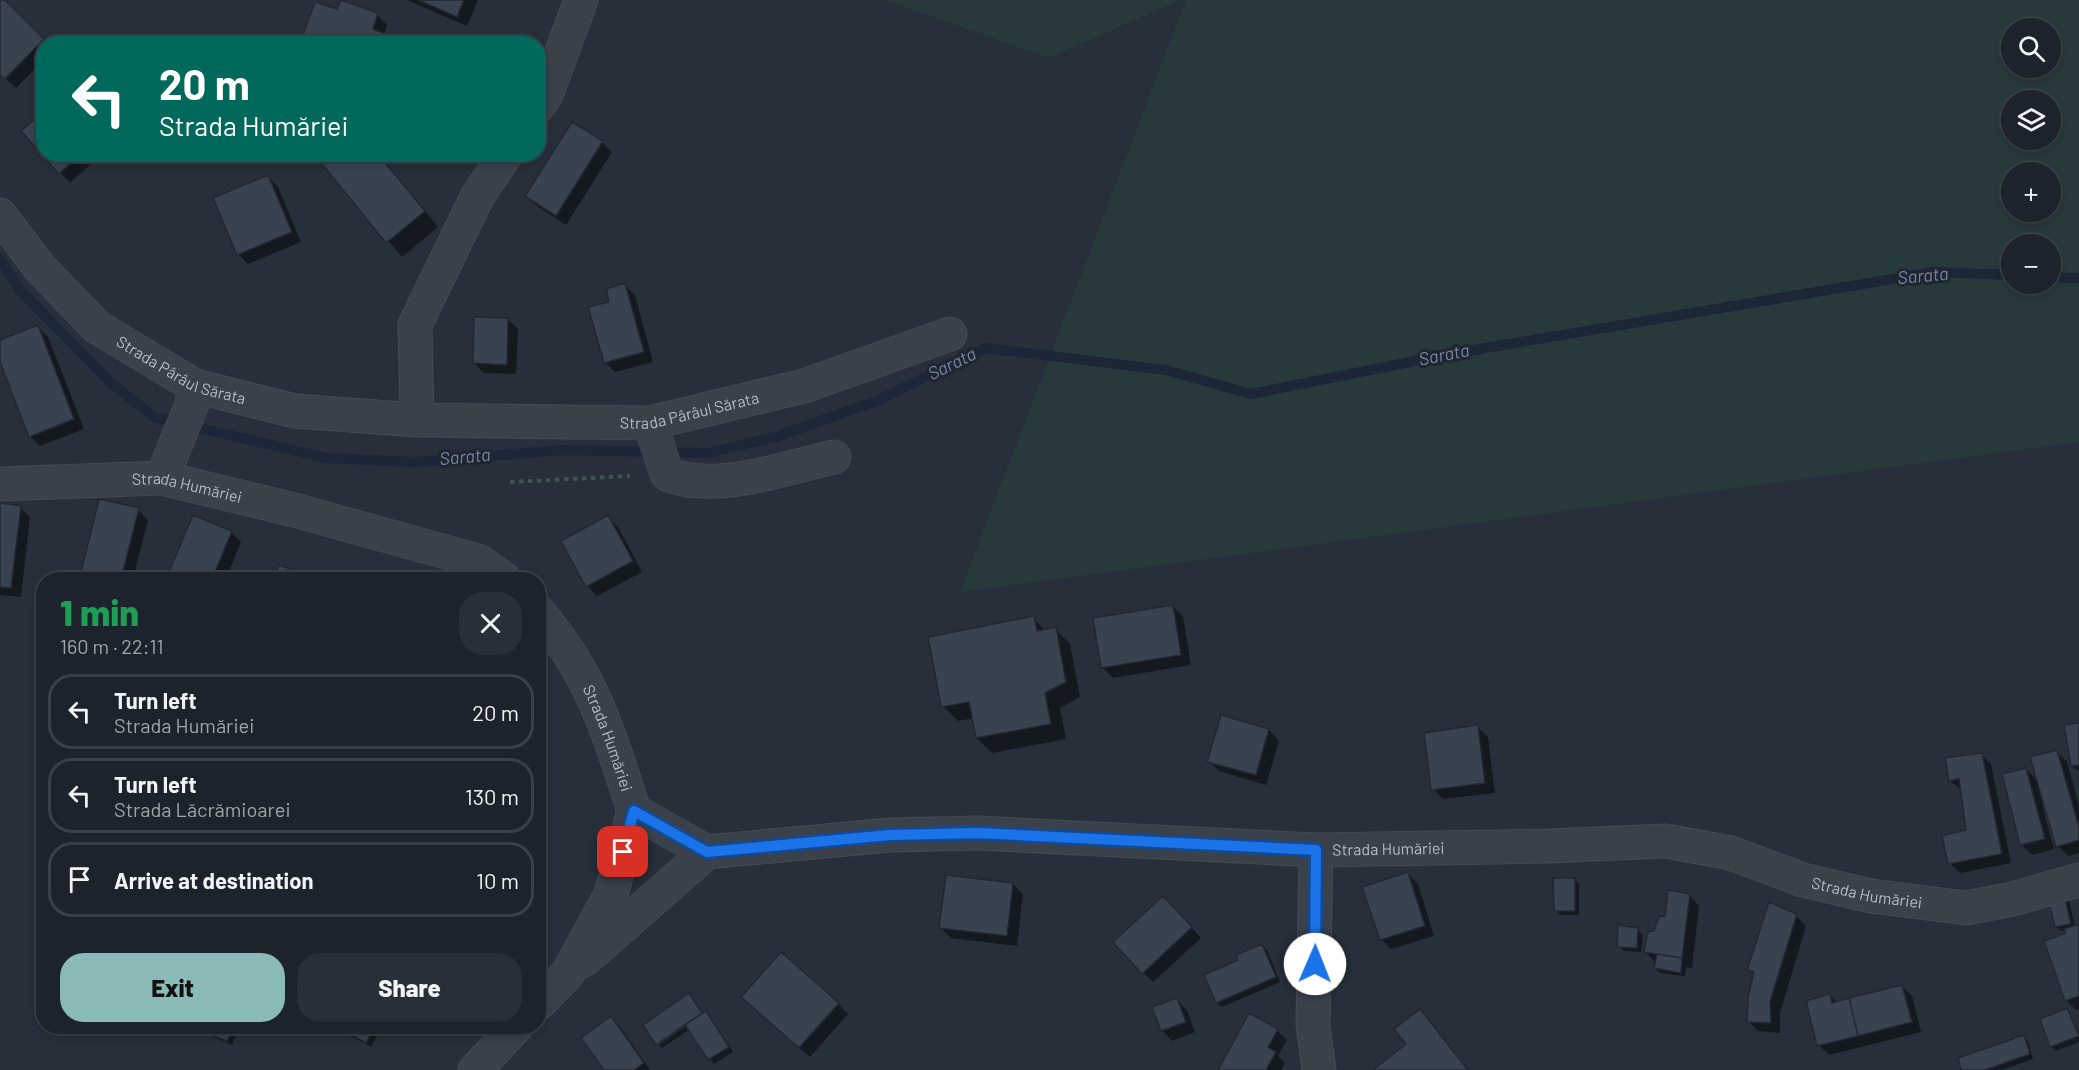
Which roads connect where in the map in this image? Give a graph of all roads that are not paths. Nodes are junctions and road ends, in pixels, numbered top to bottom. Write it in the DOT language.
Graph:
graph roads {
  1 [pos="581,0"];
  2 [pos="546,95"];
  3 [pos="501,162"];
  4 [pos="0,215"];
  5 [pos="950,334"];
  6 [pos="193,395"];
  7 [pos="417,420"];
  8 [pos="652,429"];
  9 [pos="834,457"];
  10 [pos="162,478"];
  11 [pos="0,484"];
  12 [pos="494,572"];
  13 [pos="546,622"];
  14 [pos="634,811"];
  15 [pos="1316,850"];
  16 [pos="707,852"];
  17 [pos="2079,880"];
  18 [pos="568,973"];
  19 [pos="546,996"];
  20 [pos="509,1034"];
  21 [pos="475,1070"];
  22 [pos="1319,1070"];
  1 -- 2 [label="street"];
  3 -- 7 [label="street"];
  4 -- 6 [label="street, Strada Pârâul Sărata"];
  5 -- 8 [label="street, Strada Pârâul Sărata"];
  6 -- 7 [label="street, Strada Pârâul Sărata"];
  6 -- 10 [label="street"];
  7 -- 8 [label="street, Strada Pârâul Sărata"];
  8 -- 9 [label="street"];
  10 -- 11 [label="street, Strada Humăriei"];
  10 -- 12 [label="street, Strada Humăriei"];
  13 -- 14 [label="street, Strada Humăriei"];
  14 -- 16 [label="street, Strada Humăriei"];
  14 -- 18 [label="street"];
  15 -- 16 [label="street, Strada Humăriei"];
  15 -- 17 [label="street, Strada Humăriei"];
  15 -- 22 [label="street"];
  16 -- 18 [label="street"];
  18 -- 19 [label="street"];
  20 -- 21 [label="street"];
}
